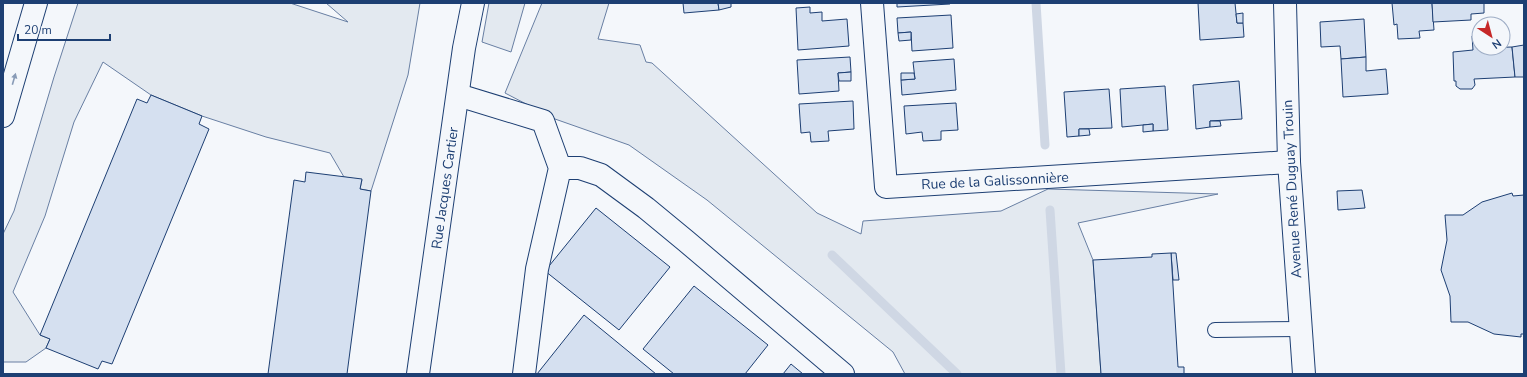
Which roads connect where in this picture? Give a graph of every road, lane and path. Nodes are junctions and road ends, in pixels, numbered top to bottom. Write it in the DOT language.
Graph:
graph roads {
  1 [pos="36,3"];
  2 [pos="473,3"];
  3 [pos="872,3"];
  4 [pos="1285,3"];
  5 [pos="458,95"];
  6 [pos="3,116"];
  7 [pos="1289,162"];
  8 [pos="560,168"];
  9 [pos="1301,329"];
  10 [pos="1215,330"];
  11 [pos="418,374"];
  12 [pos="524,374"];
  13 [pos="843,374"];
  14 [pos="1304,374"];
  6 -- 1 [label="street, one-way"];
  2 -- 5 [label="street, Rue Jacques Cartier"];
  3 -- 7 [label="street, Rue de la Galissonnière"];
  4 -- 7 [label="street, Avenue René Duguay Trouin"];
  5 -- 8 [label="street"];
  5 -- 11 [label="street, Rue Jacques Cartier"];
  7 -- 9 [label="street, Avenue René Duguay Trouin"];
  8 -- 12 [label="street"];
  8 -- 13 [label="street"];
  9 -- 10 [label="lane"];
  9 -- 14 [label="street, Avenue René Duguay Trouin"];
}
